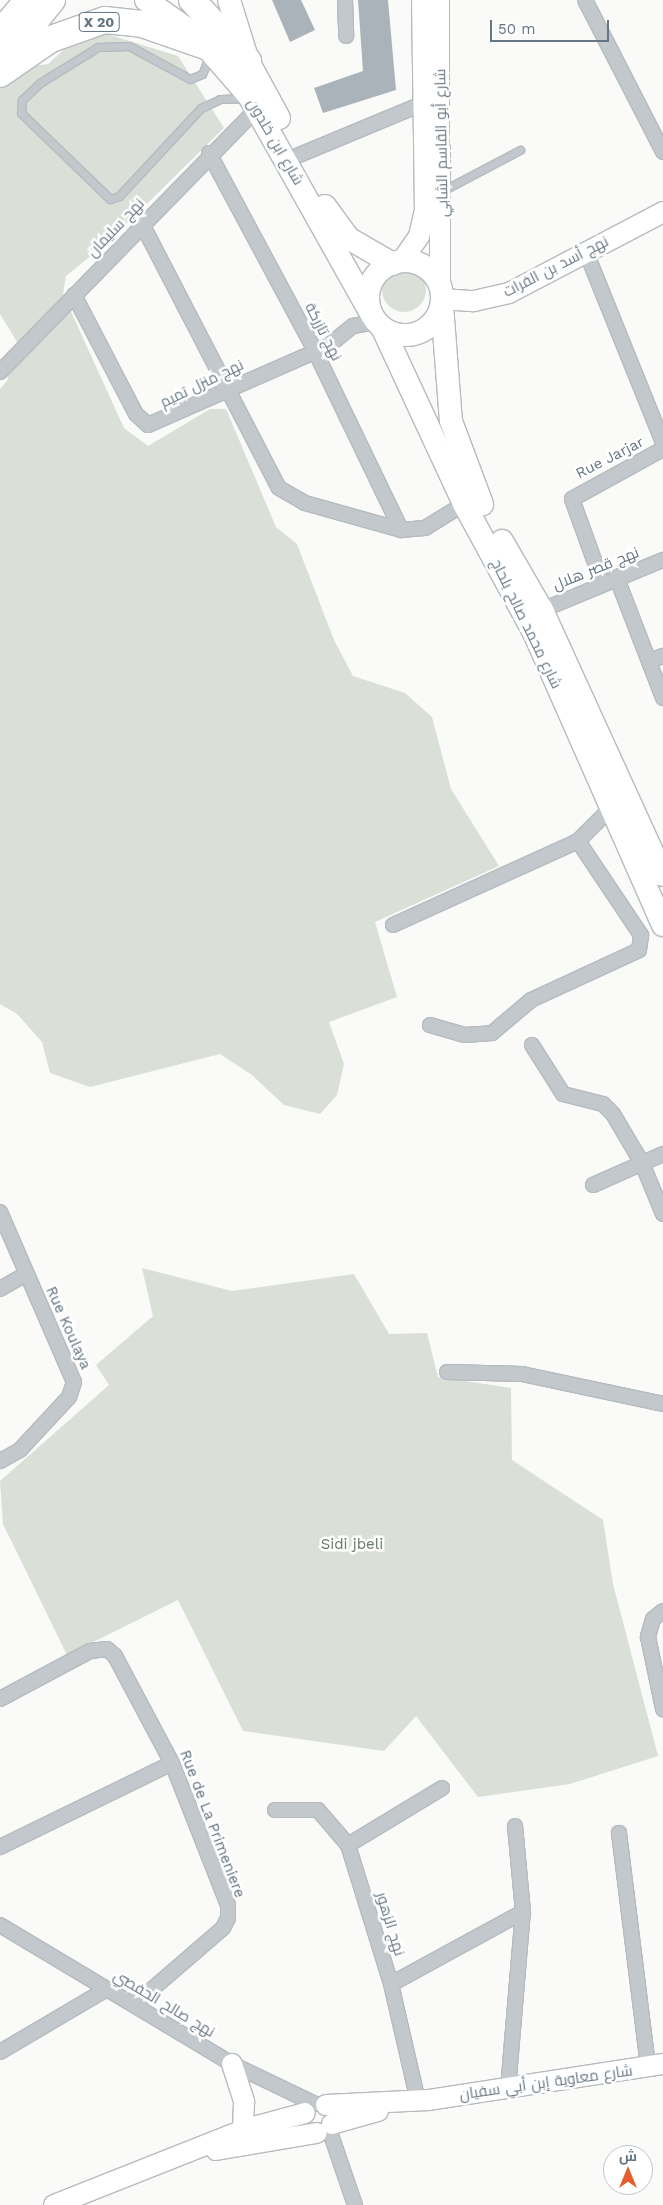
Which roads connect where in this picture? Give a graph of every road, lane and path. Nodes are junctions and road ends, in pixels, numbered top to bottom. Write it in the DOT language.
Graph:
graph roads {
  1 [pos="28,0"];
  2 [pos="52,0"];
  3 [pos="146,0"];
  4 [pos="192,0"];
  5 [pos="229,0"];
  6 [pos="344,0"];
  7 [pos="422,0"];
  8 [pos="440,0"];
  9 [pos="585,0"];
  10 [pos="2,31"];
  11 [pos="346,36"];
  12 [pos="208,47"];
  13 [pos="248,61"];
  14 [pos="0,63"];
  15 [pos="0,74"];
  16 [pos="424,103"];
  17 [pos="254,105"];
  18 [pos="520,150"];
  19 [pos="663,152"];
  20 [pos="209,153"];
  21 [pos="299,155"];
  22 [pos="444,190"];
  23 [pos="663,212"];
  24 [pos="142,224"];
  25 [pos="586,252"];
  26 [pos="397,263"];
  27 [pos="74,295"];
  28 [pos="441,297"];
  29 [pos="376,320"];
  30 [pos="315,350"];
  31 [pos="0,372"];
  32 [pos="225,390"];
  33 [pos="663,443"];
  34 [pos="663,450"];
  35 [pos="464,504"];
  36 [pos="401,530"];
  37 [pos="663,560"];
  38 [pos="616,576"];
  39 [pos="602,582"];
  40 [pos="542,610"];
  41 [pos="663,656"];
  42 [pos="649,661"];
  43 [pos="663,698"];
  44 [pos="610,809"];
  45 [pos="578,841"];
  46 [pos="663,875"];
  47 [pos="393,925"];
  48 [pos="663,925"];
  49 [pos="430,1025"];
  50 [pos="532,1046"];
  51 [pos="663,1154"];
  52 [pos="642,1163"];
  53 [pos="593,1185"];
  54 [pos="0,1212"];
  55 [pos="663,1214"];
  56 [pos="26,1274"];
  57 [pos="0,1289"];
  58 [pos="447,1372"];
  59 [pos="663,1404"];
  60 [pos="0,1461"];
  61 [pos="663,1611"];
  62 [pos="0,1699"];
  63 [pos="663,1709"];
  64 [pos="172,1763"];
  65 [pos="442,1788"];
  66 [pos="274,1810"];
  67 [pos="515,1826"];
  68 [pos="619,1833"];
  69 [pos="348,1844"];
  70 [pos="0,1847"];
  71 [pos="523,1912"];
  72 [pos="0,1925"];
  73 [pos="391,1984"];
  74 [pos="107,1989"];
  75 [pos="135,2004"];
  76 [pos="0,2052"];
  77 [pos="232,2064"];
  78 [pos="656,2066"];
  79 [pos="508,2089"];
  80 [pos="423,2100"];
  81 [pos="315,2107"];
  82 [pos="326,2129"];
  83 [pos="243,2130"];
  84 [pos="180,2156"];
  85 [pos="54,2205"];
  86 [pos="355,2205"];
  1 -- 10 [label="highway"];
  2 -- 14 [label="highway"];
  3 -- 12 [label="main road, شارع ابن خلدون"];
  4 -- 13 [label="highway"];
  5 -- 13 [label="main road, شارع ابن خلدون"];
  6 -- 11 [label="street"];
  7 -- 16 [label="main road, شارع أبو القاسم الشابي"];
  8 -- 22 [label="main road, شارع أبو القاسم الشابي"];
  9 -- 19 [label="street"];
  12 -- 15 [label="highway, X 20"];
  12 -- 17 [label="main road, شارع ابن خلدون"];
  12 -- 17 [label="lane"];
  13 -- 21 [label="main road, شارع ابن خلدون"];
  16 -- 21 [label="street"];
  16 -- 26 [label="main road, شارع أبو القاسم الشابي"];
  17 -- 20 [label="street, نهج سليمان"];
  17 -- 29 [label="main road, شارع ابن خلدون"];
  18 -- 22 [label="lane"];
  20 -- 24 [label="street, نهج سليمان"];
  20 -- 30 [label="street, نهج تازركة"];
  21 -- 26 [label="main road, شارع ابن خلدون"];
  22 -- 28 [label="main road, شارع أبو القاسم الشابي"];
  23 -- 25 [label="main road, نهج أسد بن الفرات"];
  24 -- 27 [label="street, نهج سليمان"];
  24 -- 32 [label="street"];
  25 -- 28 [label="main road, نهج أسد بن الفرات"];
  25 -- 33 [label="street"];
  26 -- 28 [label="main road"];
  26 -- 29 [label="main road"];
  27 -- 31 [label="street, نهج سليمان"];
  27 -- 32 [label="street, نهج منزل تميم"];
  28 -- 29 [label="main road"];
  28 -- 40 [label="main road, شارع محمد صالح بلحاج"];
  29 -- 30 [label="street, نهج منزل تميم"];
  29 -- 35 [label="main road, شارع محمد صالح بلحاج"];
  30 -- 32 [label="street, نهج منزل تميم"];
  30 -- 36 [label="street, نهج تازركة"];
  32 -- 36 [label="street"];
  34 -- 39 [label="street, Rue Jarjar"];
  35 -- 36 [label="street"];
  35 -- 44 [label="main road, شارع محمد صالح بلحاج"];
  37 -- 38 [label="street, نهج قصر هلال"];
  38 -- 39 [label="street, نهج قصر هلال"];
  38 -- 42 [label="street"];
  39 -- 40 [label="street, نهج قصر هلال"];
  40 -- 46 [label="main road, شارع محمد صالح بلحاج"];
  41 -- 42 [label="street"];
  42 -- 43 [label="street"];
  44 -- 45 [label="street"];
  44 -- 48 [label="main road, شارع محمد صالح بلحاج"];
  45 -- 47 [label="street"];
  45 -- 49 [label="street"];
  50 -- 52 [label="street"];
  51 -- 52 [label="street"];
  52 -- 53 [label="street"];
  52 -- 55 [label="street"];
  54 -- 56 [label="street, Rue Koulaya"];
  56 -- 57 [label="street"];
  56 -- 60 [label="street, Rue Koulaya"];
  58 -- 59 [label="street"];
  61 -- 63 [label="street"];
  62 -- 64 [label="street, Rue de La Primeniere"];
  64 -- 70 [label="street"];
  64 -- 75 [label="street, Rue de La Primeniere"];
  65 -- 69 [label="street"];
  66 -- 69 [label="street, نهج الزهور"];
  67 -- 71 [label="street"];
  68 -- 78 [label="street"];
  69 -- 73 [label="street, نهج الزهور"];
  71 -- 73 [label="street"];
  71 -- 79 [label="street"];
  72 -- 74 [label="street, نهج صالح الحفصي"];
  73 -- 80 [label="street, نهج الزهور"];
  74 -- 75 [label="street, نهج صالح الحفصي"];
  74 -- 76 [label="street"];
  75 -- 77 [label="street, نهج صالح الحفصي"];
  77 -- 81 [label="street, نهج صالح الحفصي"];
  77 -- 83 [label="main road"];
  78 -- 79 [label="main road, شارع معاوية إبن أبي سفيان"];
  79 -- 80 [label="main road, شارع معاوية إبن أبي سفيان"];
  80 -- 81 [label="main road, شارع معاوية إبن أبي سفيان"];
  80 -- 82 [label="main road, شارع معاوية إبن أبي سفيان"];
  81 -- 82 [label="main road"];
  81 -- 82 [label="main road"];
  81 -- 83 [label="main road, شارع معاوية إبن أبي سفيان"];
  82 -- 84 [label="main road, شارع معاوية إبن أبي سفيان"];
  82 -- 86 [label="street"];
  83 -- 84 [label="main road, شارع معاوية إبن أبي سفيان"];
  84 -- 85 [label="main road, شارع معاوية إبن أبي سفيان"];
}
